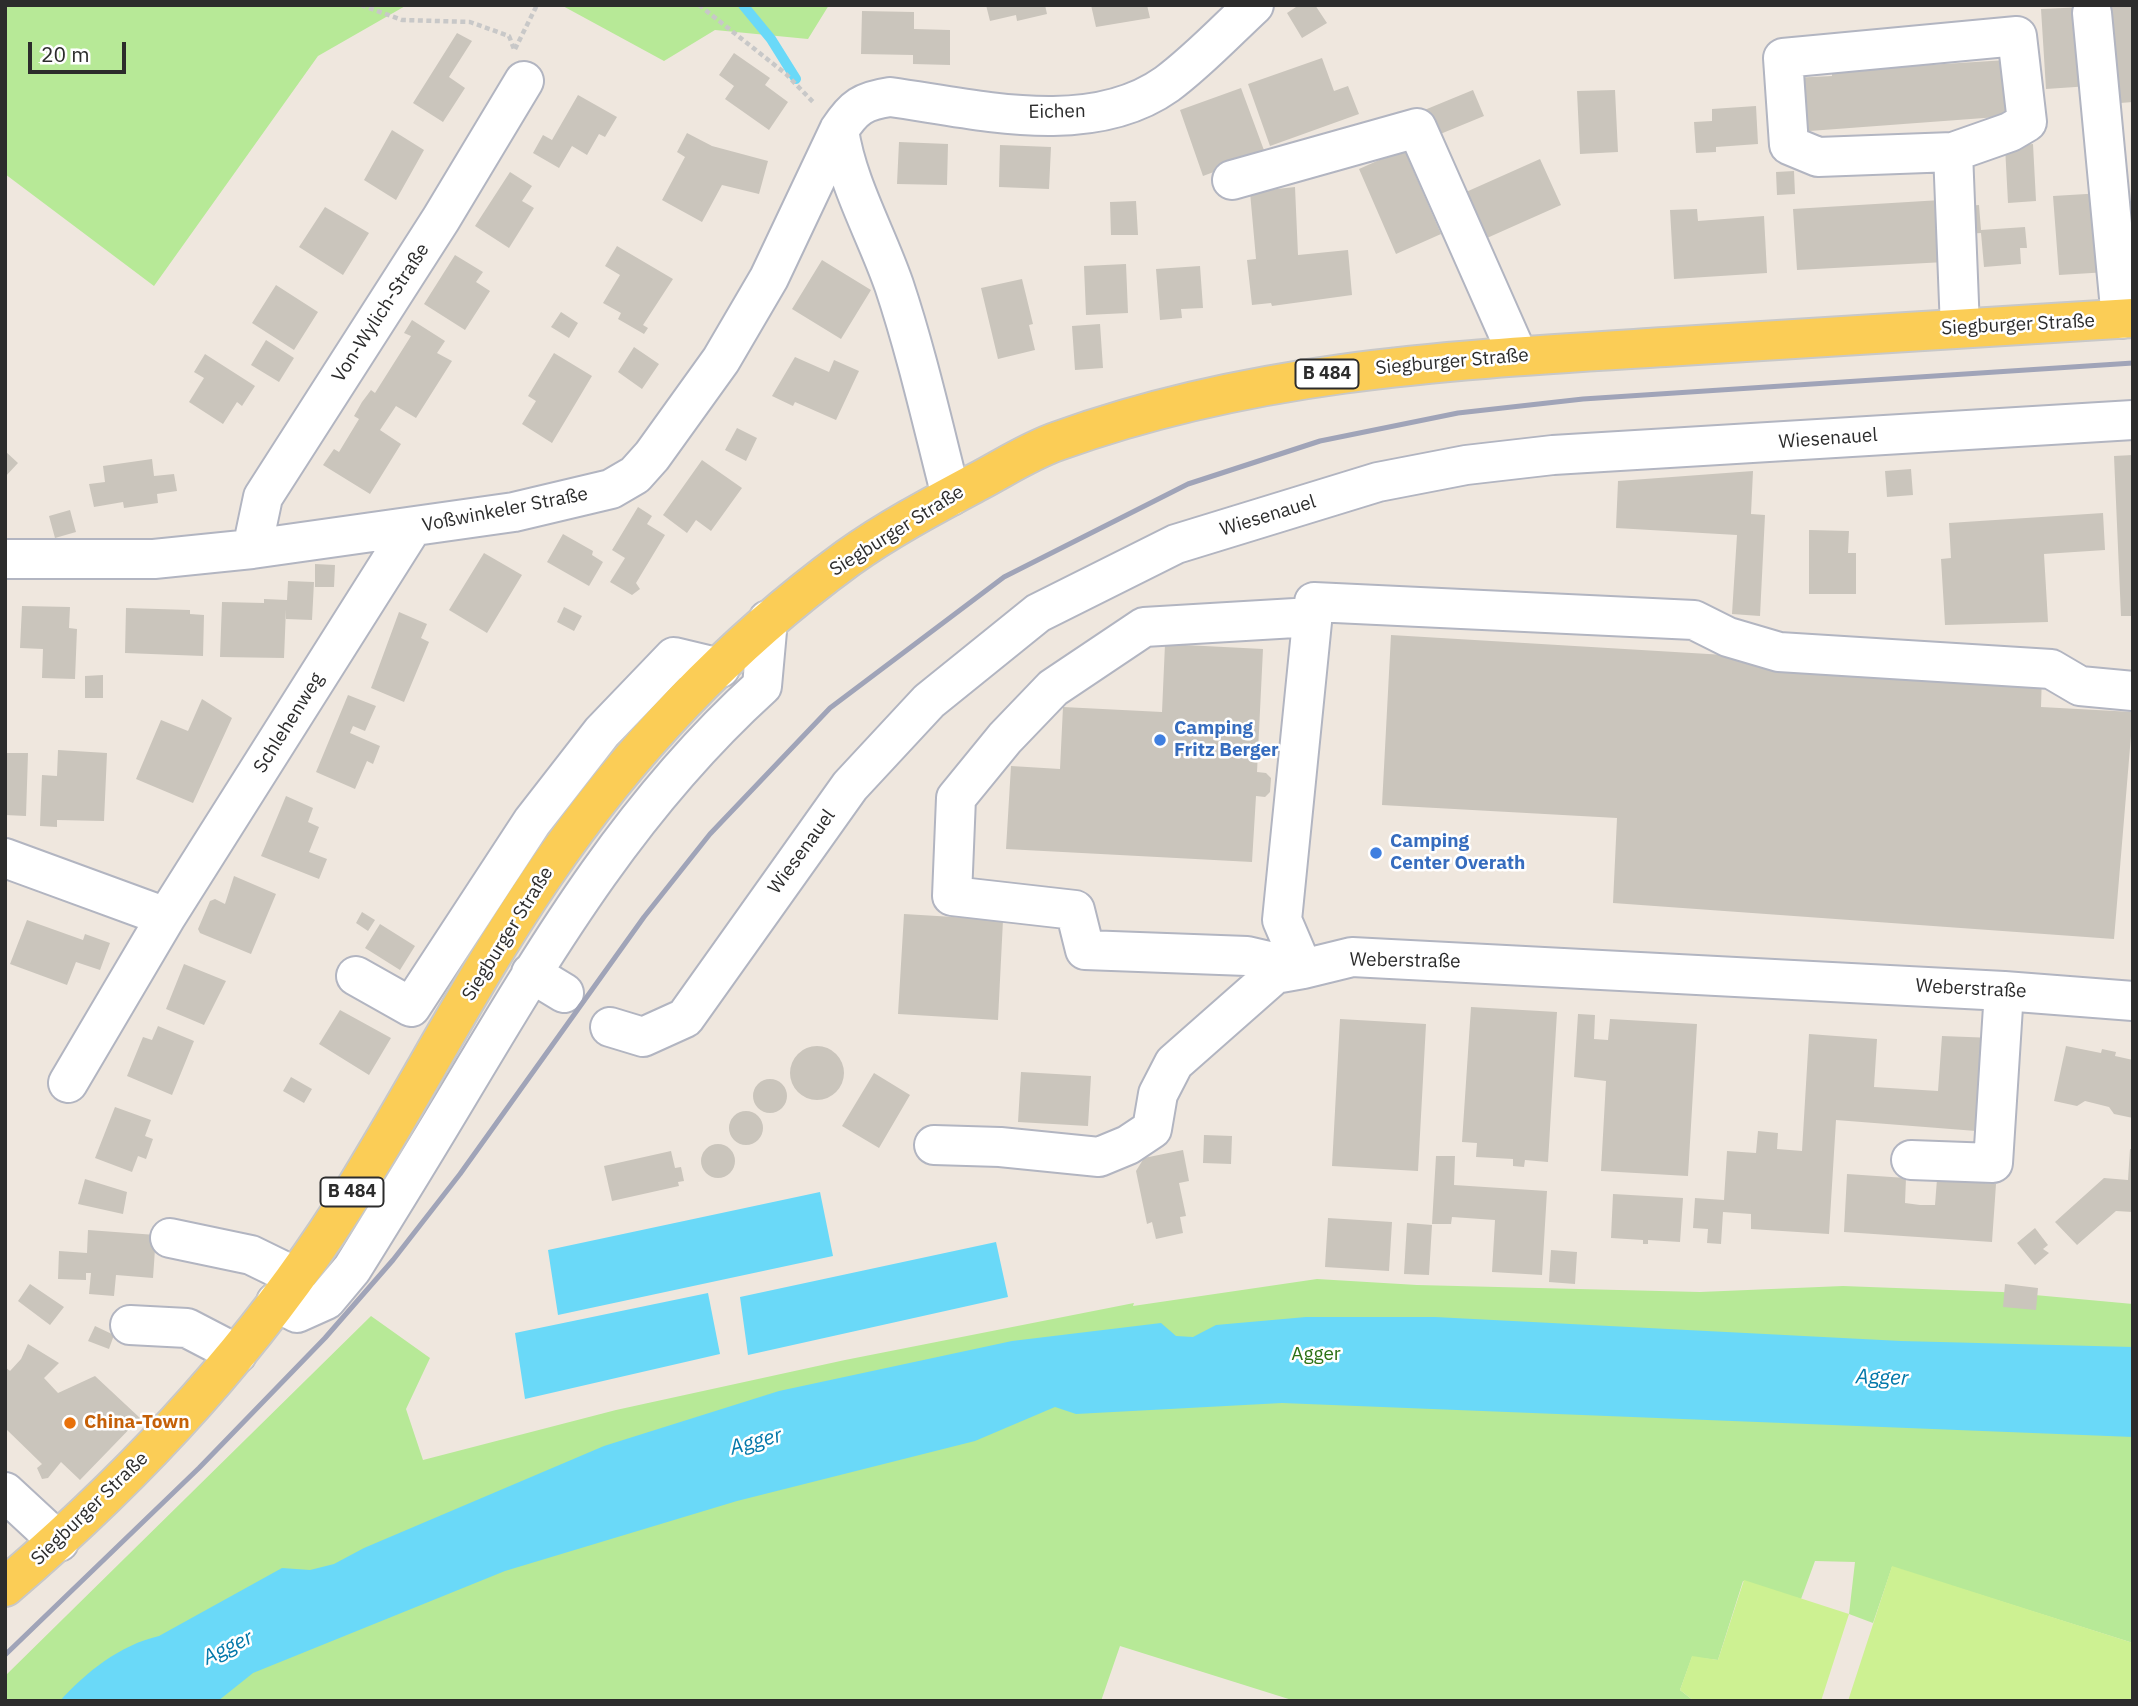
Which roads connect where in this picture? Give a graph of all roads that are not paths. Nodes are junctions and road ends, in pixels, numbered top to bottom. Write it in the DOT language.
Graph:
graph roads {
  1 [pos="1254,5"];
  2 [pos="2092,13"];
  3 [pos="519,65"];
  4 [pos="830,145"];
  5 [pos="1953,152"];
  6 [pos="1233,180"];
  7 [pos="2127,318"];
  8 [pos="1960,328"];
  9 [pos="1518,356"];
  10 [pos="2133,420"];
  11 [pos="951,496"];
  12 [pos="411,529"];
  13 [pos="252,549"];
  14 [pos="5,559"];
  15 [pos="1312,617"];
  16 [pos="768,620"];
  17 [pos="720,668"];
  18 [pos="2133,691"];
  19 [pos="5,858"];
  20 [pos="166,917"];
  21 [pos="1303,969"];
  22 [pos="531,973"];
  23 [pos="356,976"];
  24 [pos="2004,991"];
  25 [pos="564,993"];
  26 [pos="2133,1001"];
  27 [pos="610,1027"];
  28 [pos="68,1083"];
  29 [pos="934,1145"];
  30 [pos="1911,1160"];
  31 [pos="170,1238"];
  32 [pos="285,1289"];
  33 [pos="130,1325"];
  34 [pos="237,1354"];
  35 [pos="5,1492"];
  36 [pos="59,1542"];
  37 [pos="6,1585"];
  1 -- 4 [label="street, Eichen"];
  2 -- 7 [label="street"];
  3 -- 13 [label="street, Von-Wylich-Straße"];
  4 -- 11 [label="street"];
  4 -- 12 [label="street, Voßwinkeler Straße"];
  5 -- 5 [label="street"];
  5 -- 8 [label="street"];
  6 -- 9 [label="street"];
  7 -- 8 [label="main road, Siegburger Straße / B 484"];
  8 -- 9 [label="main road, Siegburger Straße / B 484"];
  9 -- 11 [label="main road, Siegburger Straße / B 484"];
  10 -- 27 [label="street, Wiesenauel"];
  11 -- 16 [label="main road, Siegburger Straße / B 484"];
  12 -- 13 [label="street, Voßwinkeler Straße"];
  12 -- 20 [label="street, Schlehenweg"];
  13 -- 14 [label="street, Voßwinkeler Straße"];
  15 -- 18 [label="street"];
  15 -- 21 [label="street"];
  15 -- 21 [label="street"];
  16 -- 17 [label="main road, Siegburger Straße / B 484"];
  16 -- 22 [label="street"];
  17 -- 23 [label="street"];
  17 -- 32 [label="main road, Siegburger Straße / B 484"];
  19 -- 20 [label="street"];
  20 -- 28 [label="street, Schlehenweg"];
  21 -- 24 [label="street, Weberstraße"];
  21 -- 29 [label="street, Weberstraße"];
  22 -- 25 [label="street"];
  22 -- 32 [label="street"];
  24 -- 26 [label="street, Weberstraße"];
  24 -- 30 [label="street"];
  31 -- 32 [label="street"];
  32 -- 34 [label="main road, Siegburger Straße / B 484"];
  33 -- 34 [label="street"];
  34 -- 36 [label="main road, Siegburger Straße / B 484"];
  35 -- 36 [label="street"];
  36 -- 37 [label="main road, Siegburger Straße / B 484"];
}
